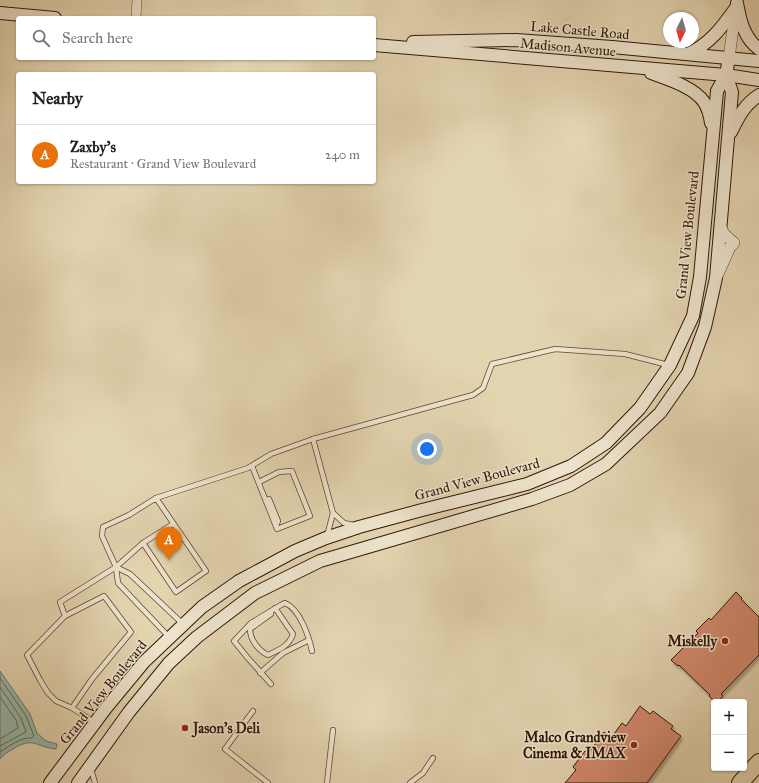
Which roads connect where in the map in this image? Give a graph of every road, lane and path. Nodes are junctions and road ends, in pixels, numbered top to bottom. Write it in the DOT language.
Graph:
graph roads {
  1 [pos="137,0"];
  2 [pos="736,4"];
  3 [pos="0,13"];
  4 [pos="33,16"];
  5 [pos="136,16"];
  6 [pos="376,44"];
  7 [pos="376,44"];
  8 [pos="759,49"];
  9 [pos="688,54"];
  10 [pos="729,58"];
  11 [pos="759,61"];
  12 [pos="635,68"];
  13 [pos="726,76"];
  14 [pos="759,80"];
  15 [pos="759,95"];
  16 [pos="713,129"];
  17 [pos="728,138"];
  18 [pos="670,365"];
  19 [pos="313,440"];
  20 [pos="252,466"];
  21 [pos="259,482"];
  22 [pos="156,498"];
  23 [pos="333,513"];
  24 [pos="173,524"];
  25 [pos="359,527"];
  26 [pos="326,538"];
  27 [pos="143,543"];
  28 [pos="116,567"];
  29 [pos="273,610"];
  30 [pos="65,616"];
  31 [pos="183,624"];
  32 [pos="169,637"];
  33 [pos="309,640"];
  34 [pos="312,651"];
  35 [pos="260,673"];
  36 [pos="271,684"];
  37 [pos="72,708"];
  38 [pos="253,711"];
  39 [pos="95,723"];
  40 [pos="333,730"];
  41 [pos="433,758"];
  42 [pos="759,762"];
  43 [pos="90,766"];
  44 [pos="50,783"];
  45 [pos="78,783"];
  46 [pos="95,783"];
  47 [pos="268,783"];
  48 [pos="327,783"];
  49 [pos="410,783"];
  50 [pos="740,783"];
  1 -- 5 [label="street"];
  2 -- 8 [label="main road"];
  2 -- 9 [label="main road"];
  2 -- 10 [label="street"];
  3 -- 4 [label="main road"];
  6 -- 9 [label="main road, Lake Castle Road"];
  7 -- 12 [label="main road, Madison Avenue"];
  9 -- 10 [label="main road, Lake Castle Road"];
  10 -- 11 [label="main road, Lake Castle Road"];
  10 -- 13 [label="main road, Grand View Boulevard"];
  12 -- 13 [label="main road, Madison Avenue"];
  12 -- 16 [label="main road"];
  13 -- 14 [label="main road, Madison Avenue"];
  13 -- 16 [label="main road, Grand View Boulevard"];
  13 -- 17 [label="main road, Grand View Boulevard"];
  15 -- 17 [label="main road"];
  16 -- 18 [label="main road, Grand View Boulevard"];
  17 -- 43 [label="main road, Grand View Boulevard"];
  18 -- 19 [label="lane"];
  18 -- 25 [label="main road, Grand View Boulevard"];
  19 -- 20 [label="lane"];
  19 -- 23 [label="lane"];
  20 -- 21 [label="lane"];
  20 -- 22 [label="lane"];
  21 -- 21 [label="lane"];
  22 -- 24 [label="lane"];
  22 -- 28 [label="lane"];
  23 -- 25 [label="lane"];
  23 -- 26 [label="lane"];
  24 -- 27 [label="lane"];
  24 -- 27 [label="lane"];
  25 -- 26 [label="main road, Grand View Boulevard"];
  26 -- 31 [label="main road, Grand View Boulevard"];
  27 -- 28 [label="lane"];
  28 -- 30 [label="lane"];
  28 -- 31 [label="lane"];
  28 -- 32 [label="lane"];
  29 -- 29 [label="lane"];
  29 -- 33 [label="lane"];
  29 -- 35 [label="lane"];
  30 -- 37 [label="lane"];
  30 -- 37 [label="lane"];
  31 -- 32 [label="main road, Grand View Boulevard"];
  32 -- 39 [label="main road, Grand View Boulevard"];
  33 -- 34 [label="lane"];
  33 -- 35 [label="lane"];
  35 -- 36 [label="lane"];
  37 -- 39 [label="lane"];
  38 -- 47 [label="lane"];
  39 -- 44 [label="main road, Grand View Boulevard"];
  40 -- 48 [label="lane"];
  41 -- 49 [label="lane"];
  42 -- 50 [label="highway"];
  43 -- 45 [label="main road, Grand View Boulevard"];
  43 -- 46 [label="lane"];
}
